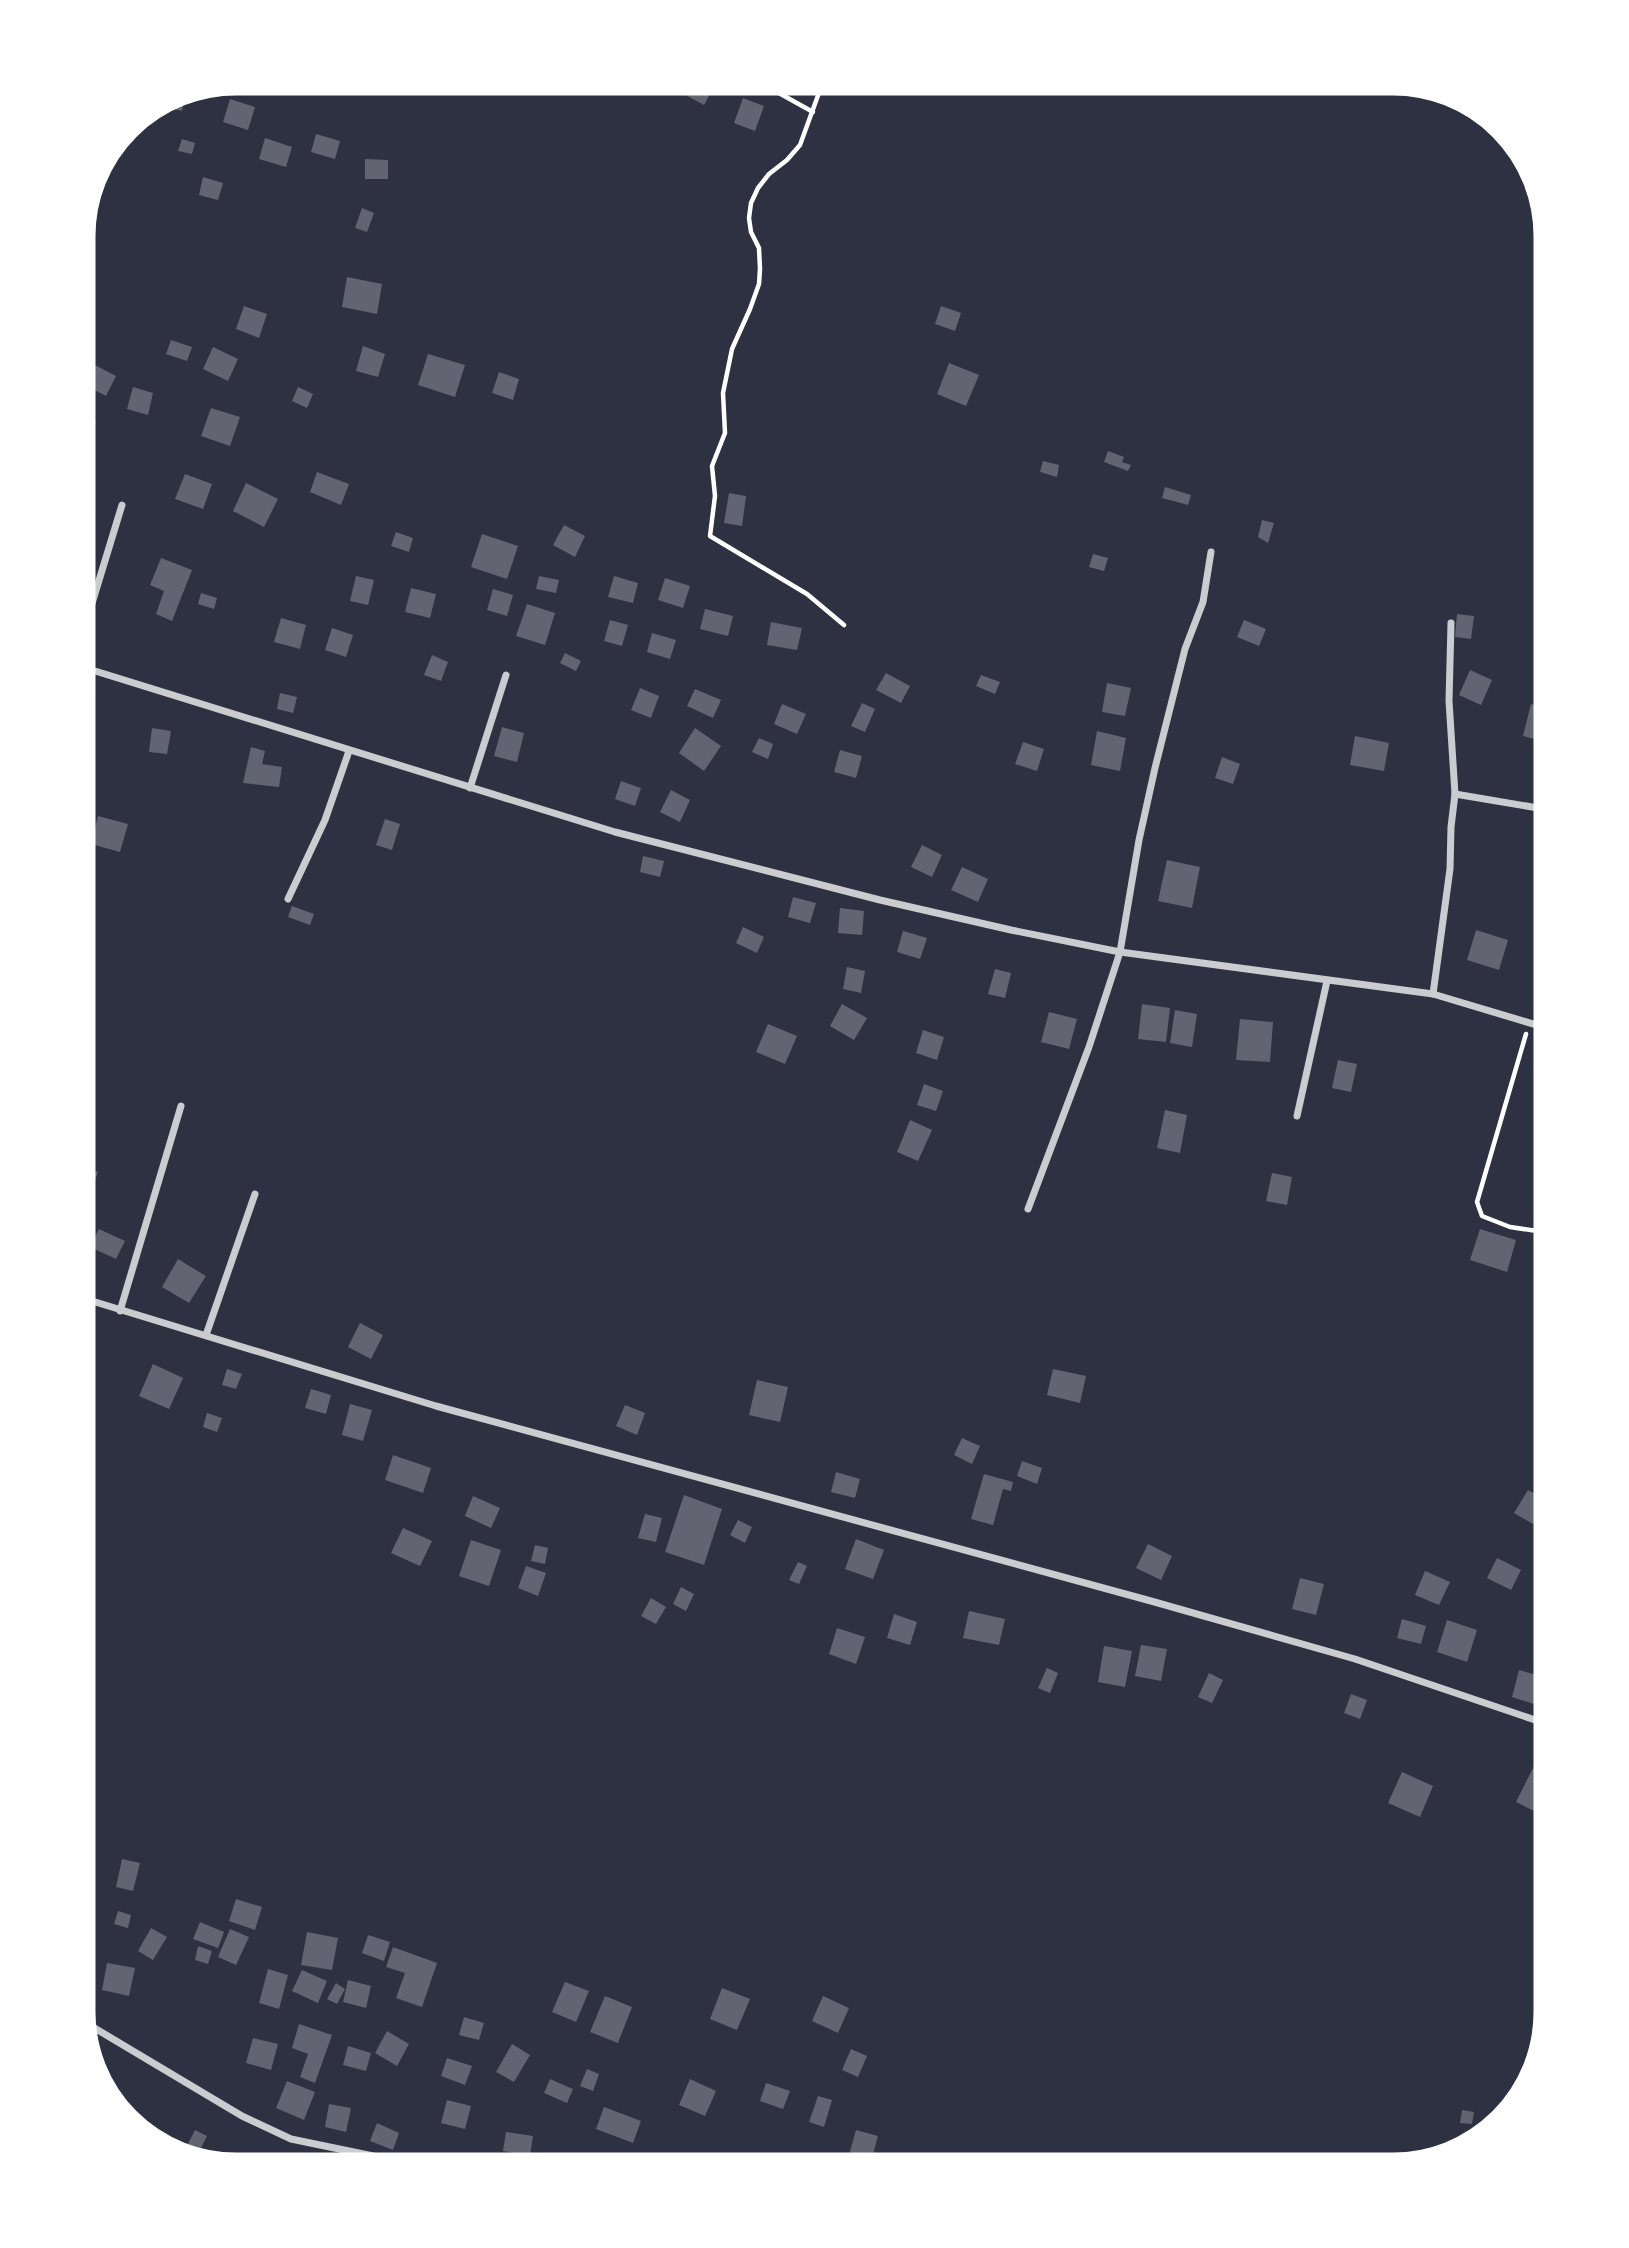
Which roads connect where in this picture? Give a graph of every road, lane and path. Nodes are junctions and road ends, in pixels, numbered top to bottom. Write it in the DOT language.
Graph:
graph roads {
  1 [pos="774,91"];
  2 [pos="820,91"];
  3 [pos="813,112"];
  4 [pos="122,505"];
  5 [pos="1211,552"];
  6 [pos="91,607"];
  7 [pos="1451,623"];
  8 [pos="844,625"];
  9 [pos="91,670"];
  10 [pos="506,675"];
  11 [pos="349,751"];
  12 [pos="470,788"];
  13 [pos="1455,794"];
  14 [pos="1538,808"];
  15 [pos="288,899"];
  16 [pos="1120,952"];
  17 [pos="1327,981"];
  18 [pos="1433,994"];
  19 [pos="1528,1023"];
  20 [pos="1538,1026"];
  21 [pos="181,1106"];
  22 [pos="1297,1116"];
  23 [pos="255,1194"];
  24 [pos="1028,1209"];
  25 [pos="1538,1231"];
  26 [pos="91,1301"];
  27 [pos="120,1311"];
  28 [pos="206,1335"];
  29 [pos="1538,1721"];
  30 [pos="92,2026"];
  31 [pos="378,2157"];
  1 -- 3 [label="path"];
  2 -- 3 [label="path"];
  3 -- 8 [label="path"];
  4 -- 6 [label="street"];
  5 -- 16 [label="street"];
  7 -- 13 [label="street"];
  9 -- 11 [label="street"];
  10 -- 12 [label="street"];
  11 -- 12 [label="street"];
  11 -- 15 [label="street"];
  12 -- 16 [label="street"];
  13 -- 14 [label="street"];
  13 -- 18 [label="street"];
  16 -- 17 [label="street"];
  16 -- 24 [label="street"];
  17 -- 18 [label="street"];
  17 -- 22 [label="street"];
  18 -- 19 [label="street"];
  19 -- 20 [label="street"];
  19 -- 25 [label="path"];
  21 -- 27 [label="street"];
  23 -- 28 [label="street"];
  26 -- 27 [label="street"];
  27 -- 28 [label="street"];
  28 -- 29 [label="street"];
  30 -- 31 [label="street"];
}
